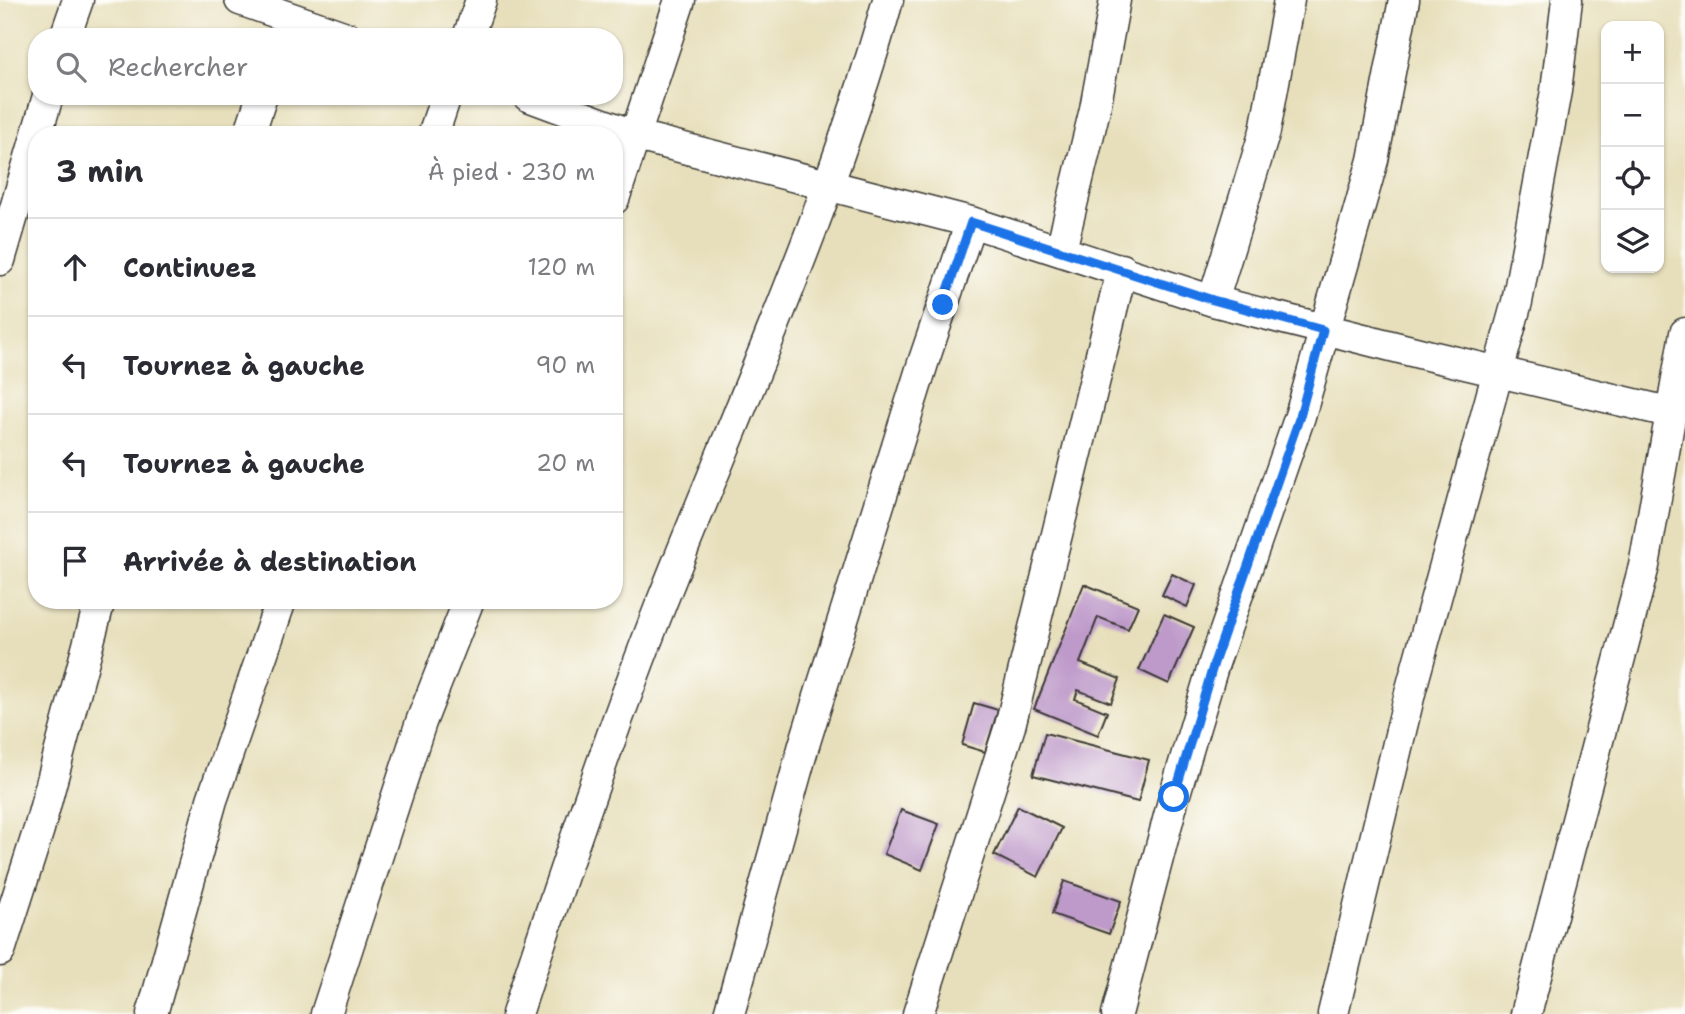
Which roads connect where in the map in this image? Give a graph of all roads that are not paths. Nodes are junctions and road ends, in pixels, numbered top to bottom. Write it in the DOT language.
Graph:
graph roads {
  1 [pos="78,0"];
  2 [pos="240,0"];
  3 [pos="481,0"];
  4 [pos="680,0"];
  5 [pos="888,0"];
  6 [pos="1115,0"];
  7 [pos="1289,0"];
  8 [pos="1404,0"];
  9 [pos="1567,0"];
  10 [pos="287,19"];
  11 [pos="68,28"];
  12 [pos="316,28"];
  13 [pos="471,28"];
  14 [pos="45,105"];
  15 [pos="259,105"];
  16 [pos="443,105"];
  17 [pos="551,105"];
  18 [pos="39,126"];
  19 [pos="252,126"];
  20 [pos="436,126"];
  21 [pos="609,126"];
  22 [pos="623,131"];
  23 [pos="633,135"];
  24 [pos="28,164"];
  25 [pos="623,169"];
  26 [pos="829,183"];
  27 [pos="971,222"];
  28 [pos="1061,250"];
  29 [pos="0,260"];
  30 [pos="1122,269"];
  31 [pos="1213,300"];
  32 [pos="1323,330"];
  33 [pos="1685,333"];
  34 [pos="1500,371"];
  35 [pos="1673,413"];
  36 [pos="98,609"];
  37 [pos="278,609"];
  38 [pos="465,609"];
  39 [pos="0,951"];
  40 [pos="152,1014"];
  41 [pos="327,1014"];
  42 [pos="517,1014"];
  43 [pos="729,1014"];
  44 [pos="918,1014"];
  45 [pos="1117,1014"];
  46 [pos="1333,1014"];
  47 [pos="1526,1014"];
  1 -- 11 [label="street"];
  2 -- 10 [label="street"];
  3 -- 13 [label="street"];
  4 -- 23 [label="street"];
  5 -- 26 [label="street"];
  6 -- 28 [label="street"];
  7 -- 31 [label="street"];
  8 -- 32 [label="street"];
  9 -- 34 [label="street"];
  10 -- 12 [label="street"];
  14 -- 18 [label="street"];
  15 -- 19 [label="street"];
  16 -- 20 [label="street"];
  17 -- 21 [label="street"];
  22 -- 23 [label="street"];
  23 -- 25 [label="street"];
  23 -- 26 [label="street"];
  24 -- 29 [label="street"];
  26 -- 27 [label="street"];
  26 -- 42 [label="street"];
  27 -- 28 [label="street"];
  27 -- 43 [label="street"];
  28 -- 30 [label="street"];
  30 -- 31 [label="street"];
  30 -- 44 [label="street"];
  31 -- 32 [label="street"];
  32 -- 34 [label="street"];
  32 -- 45 [label="street"];
  33 -- 35 [label="street"];
  34 -- 35 [label="street"];
  34 -- 46 [label="street"];
  35 -- 47 [label="street"];
  36 -- 39 [label="street"];
  37 -- 40 [label="street"];
  38 -- 41 [label="street"];
}
